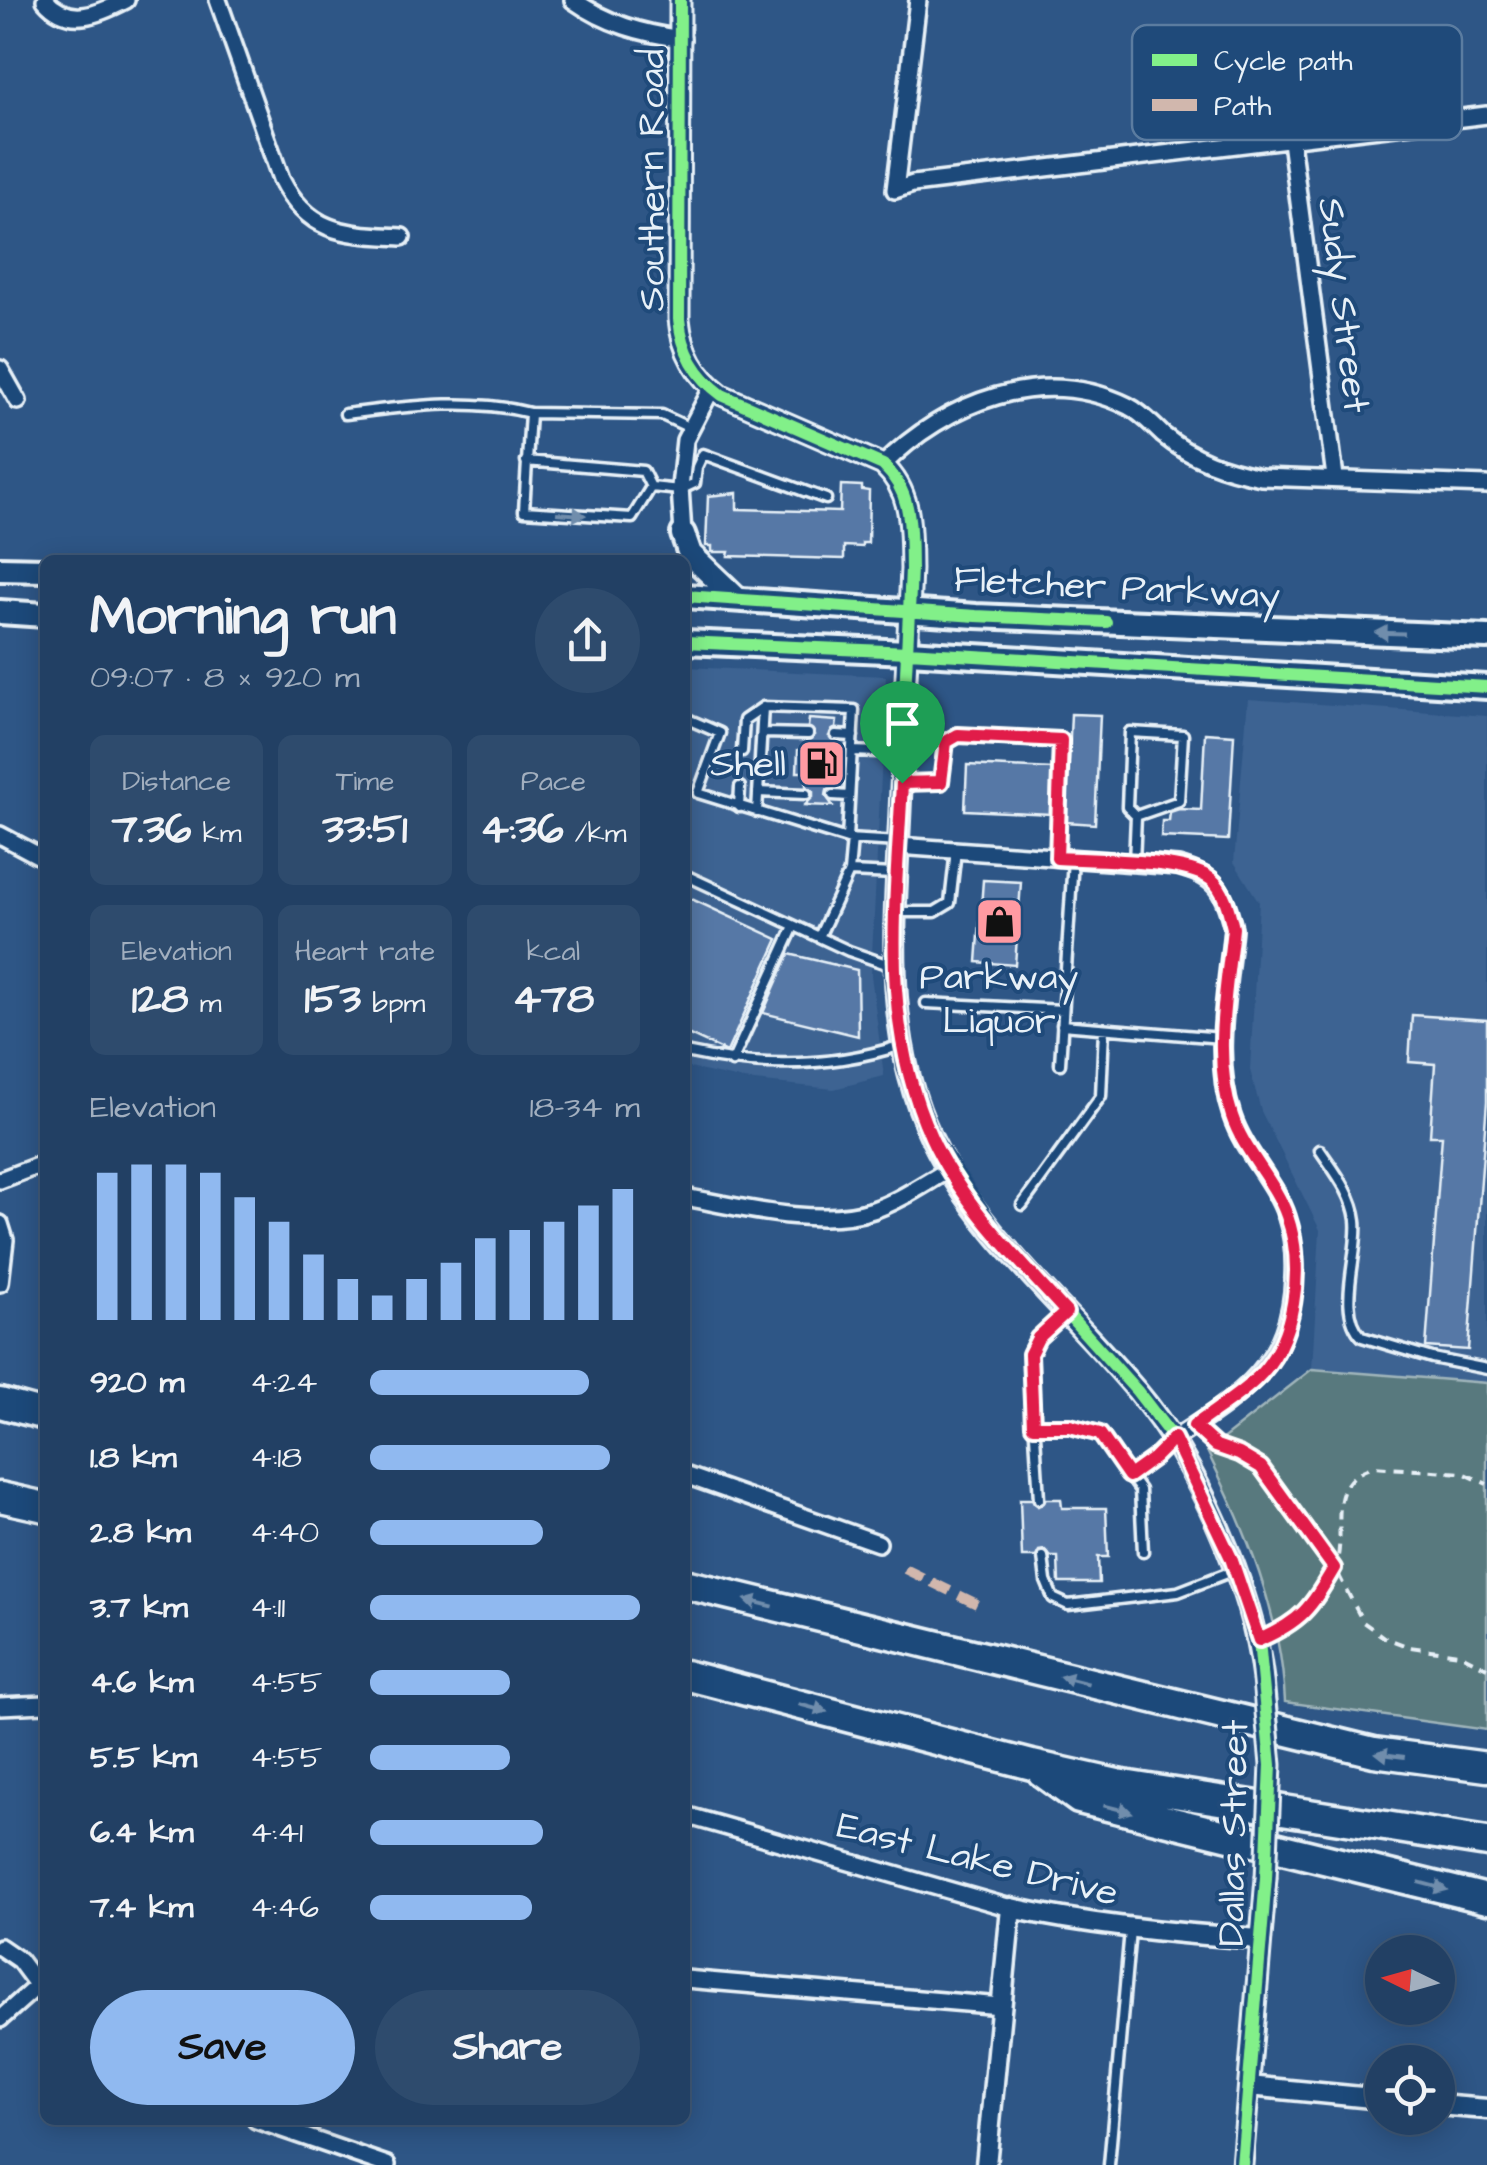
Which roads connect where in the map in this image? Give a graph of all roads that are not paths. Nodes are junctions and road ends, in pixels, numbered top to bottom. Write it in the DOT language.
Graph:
graph roads {
  1 [pos="44,0"];
  2 [pos="126,0"];
  3 [pos="218,0"];
  4 [pos="573,0"];
  5 [pos="680,0"];
  6 [pos="918,0"];
  7 [pos="682,39"];
  8 [pos="1487,115"];
  9 [pos="1462,118"];
  10 [pos="1299,140"];
  11 [pos="1291,141"];
  12 [pos="402,237"];
  13 [pos="0,369"];
  14 [pos="712,388"];
  15 [pos="18,401"];
  16 [pos="530,413"];
  17 [pos="346,414"];
  18 [pos="690,428"];
  19 [pos="526,461"];
  20 [pos="884,465"];
  21 [pos="1335,477"];
  22 [pos="1487,485"];
  23 [pos="650,487"];
  24 [pos="680,490"];
  25 [pos="826,498"];
  26 [pos="683,534"];
  27 [pos="672,555"];
  28 [pos="0,569"];
  29 [pos="40,570"];
  30 [pos="690,596"];
  31 [pos="737,599"];
  32 [pos="910,610"];
  33 [pos="0,612"];
  34 [pos="40,615"];
  35 [pos="1487,637"];
  36 [pos="690,642"];
  37 [pos="908,652"];
  38 [pos="1487,687"];
  39 [pos="763,707"];
  40 [pos="690,720"];
  41 [pos="762,733"];
  42 [pos="808,734"];
  43 [pos="836,735"];
  44 [pos="853,736"];
  45 [pos="742,751"];
  46 [pos="852,751"];
  47 [pos="903,753"];
  48 [pos="902,783"];
  49 [pos="740,787"];
  50 [pos="758,792"];
  51 [pos="806,794"];
  52 [pos="834,795"];
  53 [pos="849,796"];
  54 [pos="739,807"];
  55 [pos="757,812"];
  56 [pos="1136,816"];
  57 [pos="0,835"];
  58 [pos="849,839"];
  59 [pos="899,844"];
  60 [pos="956,850"];
  61 [pos="40,855"];
  62 [pos="1065,858"];
  63 [pos="1134,863"];
  64 [pos="850,872"];
  65 [pos="897,874"];
  66 [pos="690,877"];
  67 [pos="895,912"];
  68 [pos="794,926"];
  69 [pos="818,937"];
  70 [pos="892,966"];
  71 [pos="926,1002"];
  72 [pos="1064,1010"];
  73 [pos="1062,1026"];
  74 [pos="1104,1028"];
  75 [pos="1223,1038"];
  76 [pos="902,1045"];
  77 [pos="690,1053"];
  78 [pos="732,1062"];
  79 [pos="1060,1064"];
  80 [pos="1320,1150"];
  81 [pos="40,1165"];
  82 [pos="950,1169"];
  83 [pos="0,1180"];
  84 [pos="690,1198"];
  85 [pos="1022,1206"];
  86 [pos="0,1224"];
  87 [pos="0,1283"];
  88 [pos="1066,1312"];
  89 [pos="1487,1369"];
  90 [pos="0,1403"];
  91 [pos="40,1413"];
  92 [pos="1033,1426"];
  93 [pos="1174,1438"];
  94 [pos="1129,1476"];
  95 [pos="690,1477"];
  96 [pos="0,1497"];
  97 [pos="1039,1500"];
  98 [pos="40,1506"];
  99 [pos="878,1543"];
  100 [pos="1143,1552"];
  101 [pos="1043,1557"];
  102 [pos="1235,1570"];
  103 [pos="690,1585"];
  104 [pos="690,1675"];
  105 [pos="40,1704"];
  106 [pos="0,1706"];
  107 [pos="1032,1765"];
  108 [pos="1487,1767"];
  109 [pos="690,1817"];
  110 [pos="1487,1842"];
  111 [pos="1487,1900"];
  112 [pos="1012,1908"];
  113 [pos="1130,1928"];
  114 [pos="1261,1938"];
  115 [pos="0,1946"];
  116 [pos="690,1979"];
  117 [pos="40,1985"];
  118 [pos="40,1989"];
  119 [pos="1001,2006"];
  120 [pos="0,2019"];
  121 [pos="1249,2086"];
  122 [pos="1365,2097"];
  123 [pos="1455,2106"];
  124 [pos="1487,2109"];
  125 [pos="271,2125"];
  126 [pos="387,2165"];
  127 [pos="986,2165"];
  128 [pos="1108,2165"];
  129 [pos="1242,2165"];
  1 -- 2 [label="street"];
  3 -- 12 [label="street"];
  4 -- 7 [label="street"];
  5 -- 7 [label="street, Southern Road"];
  6 -- 11 [label="street"];
  7 -- 14 [label="street, Southern Road"];
  8 -- 9 [label="street"];
  10 -- 11 [label="street"];
  11 -- 21 [label="street, Sudy Street"];
  13 -- 15 [label="street"];
  14 -- 18 [label="street"];
  14 -- 20 [label="street, Southern Road"];
  16 -- 17 [label="lane"];
  16 -- 18 [label="lane"];
  16 -- 19 [label="lane"];
  18 -- 24 [label="street"];
  19 -- 23 [label="lane"];
  19 -- 23 [label="lane, one-way"];
  20 -- 21 [label="street"];
  20 -- 32 [label="street"];
  21 -- 22 [label="street"];
  23 -- 24 [label="lane"];
  24 -- 25 [label="lane"];
  24 -- 26 [label="street"];
  26 -- 27 [label="main road"];
  26 -- 31 [label="main road"];
  28 -- 29 [label="main road"];
  30 -- 31 [label="main road, Fletcher Parkway"];
  31 -- 32 [label="main road, Fletcher Parkway"];
  35 -- 32 [label="main road, Fletcher Parkway, one-way"];
  32 -- 37 [label="street"];
  33 -- 34 [label="main road"];
  36 -- 37 [label="main road, Fletcher Parkway"];
  37 -- 38 [label="main road, Fletcher Parkway"];
  37 -- 47 [label="street, Dallas Street"];
  39 -- 41 [label="lane"];
  39 -- 44 [label="lane"];
  39 -- 45 [label="lane"];
  40 -- 54 [label="lane"];
  41 -- 42 [label="lane"];
  41 -- 50 [label="lane"];
  43 -- 44 [label="lane"];
  44 -- 46 [label="lane"];
  46 -- 47 [label="lane"];
  46 -- 53 [label="lane"];
  47 -- 48 [label="street, Dallas Street"];
  48 -- 59 [label="street, Dallas Street"];
  48 -- 62 [label="lane"];
  49 -- 54 [label="lane"];
  50 -- 51 [label="lane"];
  50 -- 55 [label="lane"];
  52 -- 53 [label="lane"];
  53 -- 58 [label="lane"];
  54 -- 55 [label="lane"];
  55 -- 58 [label="lane"];
  56 -- 56 [label="lane"];
  56 -- 63 [label="lane"];
  57 -- 61 [label="street"];
  58 -- 59 [label="lane"];
  58 -- 64 [label="lane"];
  59 -- 60 [label="street"];
  59 -- 65 [label="street, Dallas Street"];
  60 -- 62 [label="street"];
  60 -- 67 [label="lane"];
  62 -- 63 [label="street"];
  62 -- 72 [label="lane"];
  63 -- 75 [label="street"];
  64 -- 65 [label="lane"];
  64 -- 69 [label="lane"];
  65 -- 67 [label="street, Dallas Street"];
  66 -- 68 [label="lane"];
  67 -- 70 [label="street, Dallas Street"];
  68 -- 69 [label="lane"];
  68 -- 78 [label="lane"];
  69 -- 70 [label="lane"];
  70 -- 76 [label="street, Dallas Street"];
  71 -- 72 [label="lane"];
  72 -- 73 [label="lane"];
  73 -- 74 [label="lane"];
  73 -- 79 [label="lane"];
  74 -- 75 [label="lane"];
  74 -- 85 [label="lane"];
  75 -- 93 [label="street"];
  76 -- 78 [label="lane"];
  76 -- 82 [label="street, Dallas Street"];
  77 -- 78 [label="lane"];
  80 -- 89 [label="lane"];
  81 -- 83 [label="street"];
  82 -- 84 [label="street"];
  82 -- 88 [label="street, Dallas Street"];
  86 -- 87 [label="street"];
  88 -- 92 [label="lane"];
  88 -- 93 [label="street, Dallas Street"];
  90 -- 91 [label="highway"];
  92 -- 94 [label="lane"];
  92 -- 97 [label="lane"];
  93 -- 94 [label="lane"];
  93 -- 102 [label="street, Dallas Street"];
  94 -- 100 [label="lane"];
  95 -- 99 [label="street"];
  96 -- 98 [label="highway"];
  101 -- 102 [label="lane"];
  102 -- 114 [label="street, Dallas Street, bridge"];
  108 -- 103 [label="highway, one-way"];
  104 -- 107 [label="highway, one-way"];
  105 -- 106 [label="street"];
  107 -- 110 [label="highway"];
  107 -- 111 [label="highway, one-way"];
  109 -- 112 [label="street, East Lake Drive"];
  112 -- 113 [label="street, East Lake Drive"];
  112 -- 119 [label="street"];
  113 -- 114 [label="street, East Lake Drive"];
  113 -- 128 [label="lane"];
  114 -- 121 [label="street, Dallas Street"];
  115 -- 117 [label="street"];
  116 -- 119 [label="street"];
  118 -- 120 [label="street"];
  119 -- 127 [label="street"];
  121 -- 122 [label="street"];
  121 -- 129 [label="street, Dallas Street"];
  123 -- 124 [label="street"];
  125 -- 126 [label="street"];
}
